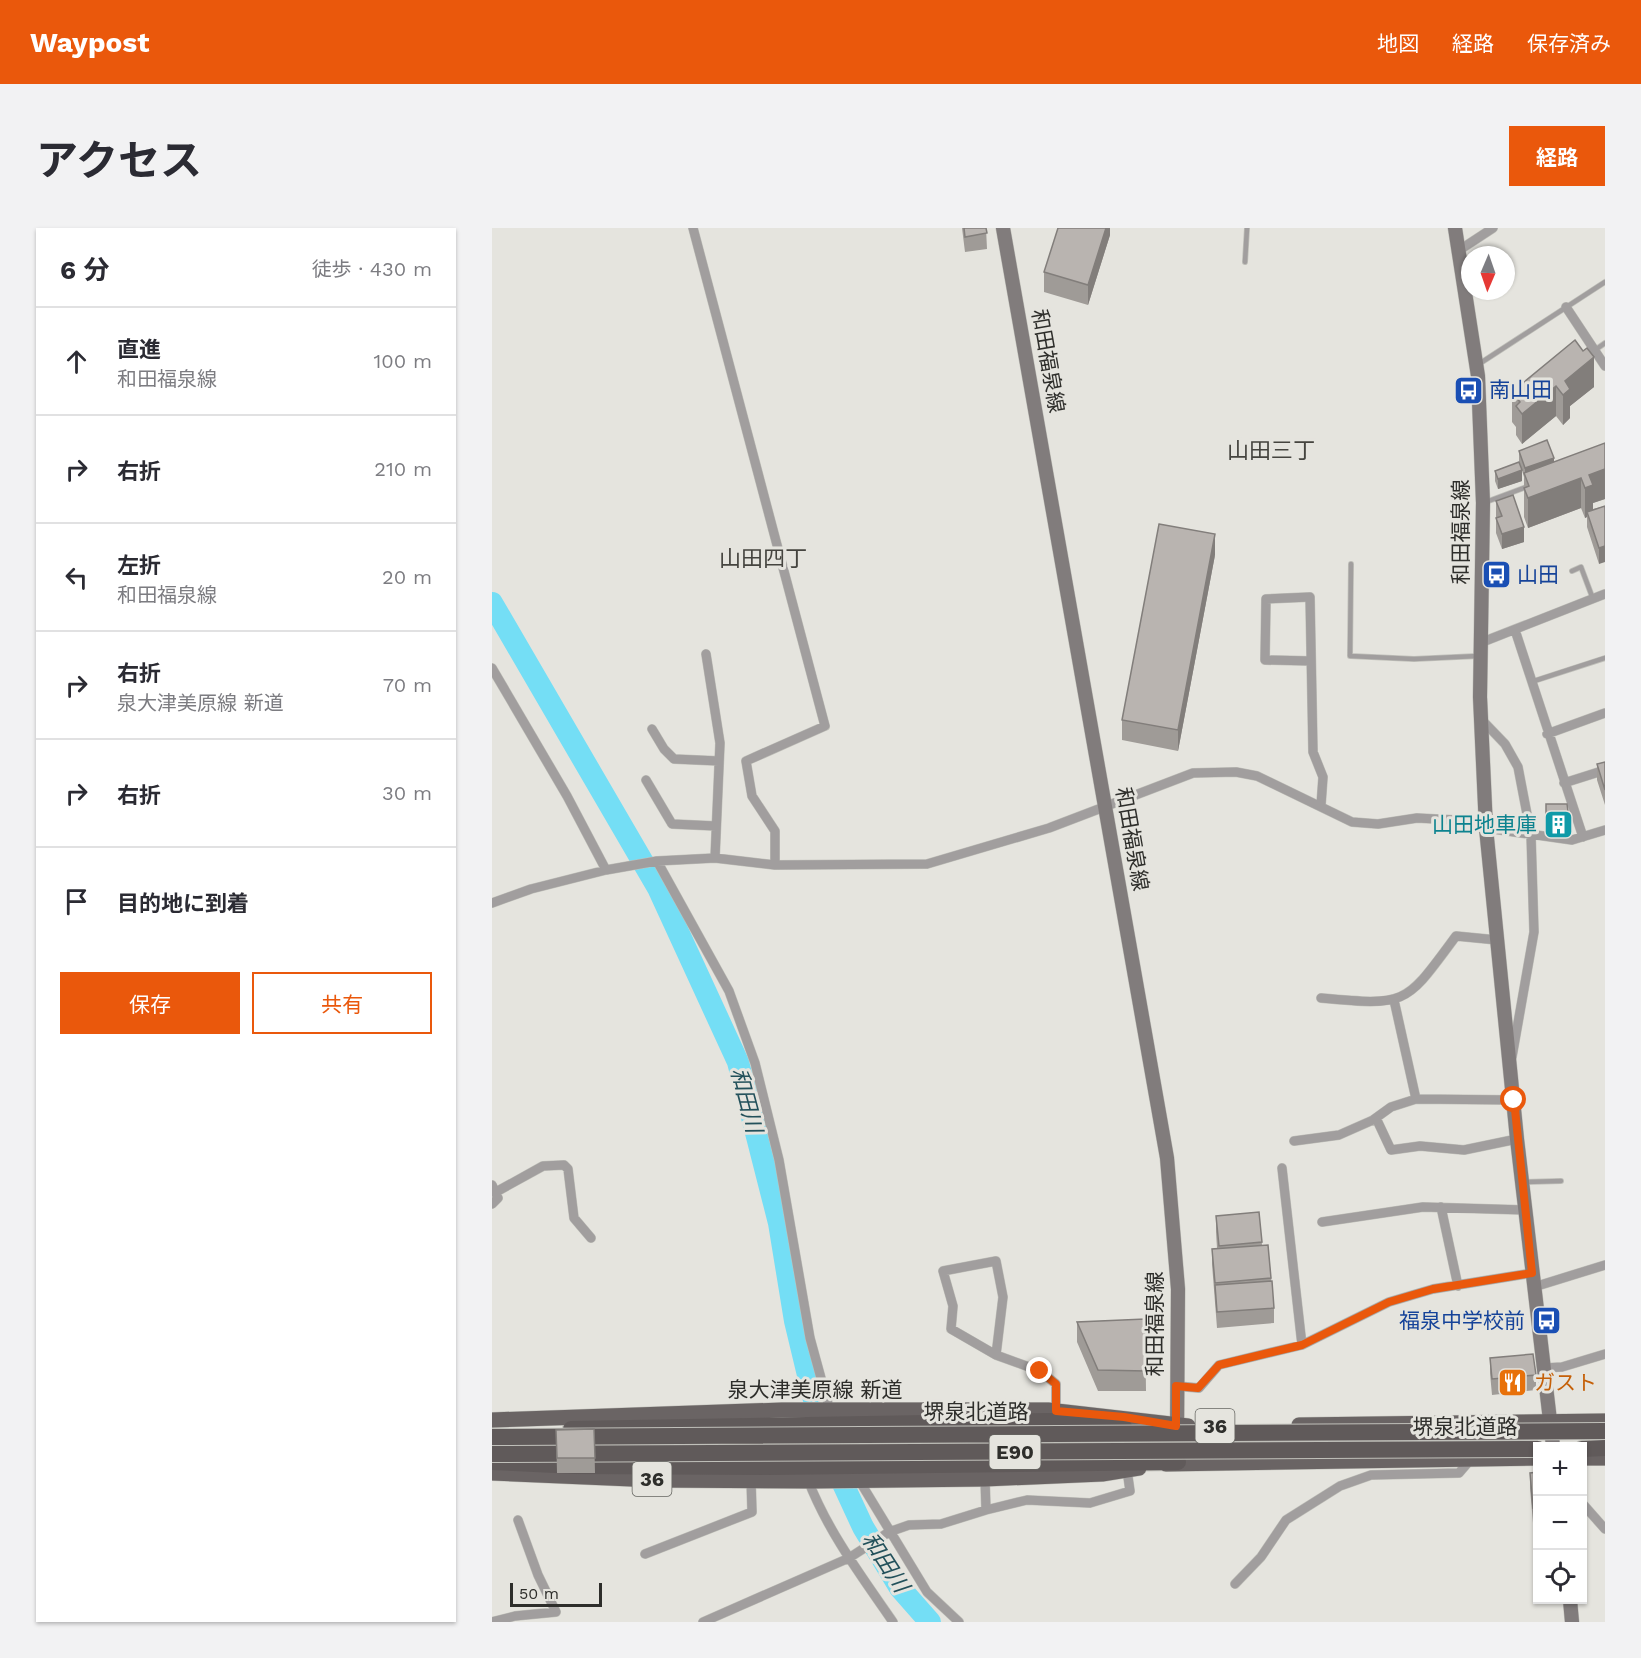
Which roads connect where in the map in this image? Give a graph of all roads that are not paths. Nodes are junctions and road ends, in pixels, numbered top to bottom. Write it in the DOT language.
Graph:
graph roads {
  1 [pos="693,228"];
  2 [pos="1003,228"];
  3 [pos="1247,228"];
  4 [pos="1455,228"];
  5 [pos="1493,228"];
  6 [pos="1458,251"];
  7 [pos="1245,262"];
  8 [pos="1605,282"];
  9 [pos="1566,307"];
  10 [pos="1605,344"];
  11 [pos="1595,350"];
  12 [pos="1477,366"];
  13 [pos="1605,366"];
  14 [pos="1531,485"];
  15 [pos="1483,503"];
  16 [pos="1351,564"];
  17 [pos="1572,571"];
  18 [pos="1605,594"];
  19 [pos="1593,599"];
  20 [pos="1515,630"];
  21 [pos="1480,649"];
  22 [pos="706,654"];
  23 [pos="1605,658"];
  24 [pos="1311,661"];
  25 [pos="492,668"];
  26 [pos="1531,682"];
  27 [pos="1605,713"];
  28 [pos="1481,718"];
  29 [pos="652,729"];
  30 [pos="1547,734"];
  31 [pos="719,761"];
  32 [pos="1605,770"];
  33 [pos="646,780"];
  34 [pos="1564,783"];
  35 [pos="1105,805"];
  36 [pos="1321,805"];
  37 [pos="716,826"];
  38 [pos="1486,828"];
  39 [pos="1605,830"];
  40 [pos="1531,835"];
  41 [pos="1583,837"];
  42 [pos="715,858"];
  43 [pos="654,862"];
  44 [pos="776,865"];
  45 [pos="606,870"];
  46 [pos="492,903"];
  47 [pos="1497,940"];
  48 [pos="1321,998"];
  49 [pos="1394,1000"];
  50 [pos="1510,1067"];
  51 [pos="1416,1099"];
  52 [pos="1514,1100"];
  53 [pos="1376,1118"];
  54 [pos="1517,1139"];
  55 [pos="1294,1141"];
  56 [pos="1282,1168"];
  57 [pos="1522,1182"];
  58 [pos="1562,1182"];
  59 [pos="494,1188"];
  60 [pos="492,1204"];
  61 [pos="1441,1208"];
  62 [pos="1525,1210"];
  63 [pos="1322,1222"];
  64 [pos="591,1238"];
  65 [pos="1605,1265"];
  66 [pos="1533,1280"];
  67 [pos="1458,1286"];
  68 [pos="1302,1345"];
  69 [pos="996,1354"];
  70 [pos="1605,1354"];
  71 [pos="1544,1368"];
  72 [pos="1176,1386"];
  73 [pos="828,1411"];
  74 [pos="1053,1416"];
  75 [pos="492,1420"];
  76 [pos="1550,1421"];
  77 [pos="1605,1421"];
  78 [pos="1176,1426"];
  79 [pos="1605,1431"];
  80 [pos="492,1436"];
  81 [pos="1553,1442"];
  82 [pos="1605,1448"];
  83 [pos="1533,1449"];
  84 [pos="1587,1449"];
  85 [pos="492,1454"];
  86 [pos="1533,1458"];
  87 [pos="1587,1458"];
  88 [pos="1605,1458"];
  89 [pos="1471,1459"];
  90 [pos="492,1462"];
  91 [pos="1178,1462"];
  92 [pos="1127,1470"];
  93 [pos="492,1473"];
  94 [pos="985,1479"];
  95 [pos="751,1480"];
  96 [pos="859,1480"];
  97 [pos="810,1481"];
  98 [pos="1587,1509"];
  99 [pos="986,1510"];
  100 [pos="518,1520"];
  101 [pos="1605,1529"];
  102 [pos="889,1532"];
  103 [pos="645,1554"];
  104 [pos="849,1558"];
  105 [pos="1235,1584"];
  106 [pos="1570,1604"];
  107 [pos="492,1622"];
  108 [pos="704,1622"];
  109 [pos="893,1622"];
  110 [pos="959,1622"];
  111 [pos="1572,1622"];
  1 -- 44 [label="street"];
  2 -- 35 [label="main road, 和田福泉線"];
  3 -- 7 [label="lane"];
  4 -- 6 [label="main road, 和田福泉線"];
  5 -- 6 [label="street"];
  6 -- 12 [label="main road, 和田福泉線"];
  8 -- 9 [label="lane"];
  9 -- 11 [label="street"];
  9 -- 12 [label="lane"];
  10 -- 11 [label="lane"];
  11 -- 13 [label="street"];
  12 -- 15 [label="main road, 和田福泉線"];
  14 -- 15 [label="lane"];
  15 -- 21 [label="main road, 和田福泉線"];
  16 -- 21 [label="lane"];
  17 -- 19 [label="lane"];
  18 -- 19 [label="street"];
  19 -- 20 [label="street"];
  20 -- 21 [label="street"];
  20 -- 26 [label="street"];
  21 -- 28 [label="main road, 和田福泉線"];
  22 -- 31 [label="street"];
  23 -- 26 [label="lane"];
  24 -- 24 [label="street"];
  24 -- 36 [label="street"];
  25 -- 45 [label="street"];
  26 -- 30 [label="street"];
  27 -- 30 [label="street"];
  28 -- 38 [label="main road, 和田福泉線"];
  28 -- 40 [label="street"];
  29 -- 31 [label="street"];
  30 -- 34 [label="street"];
  31 -- 37 [label="street"];
  32 -- 34 [label="street"];
  33 -- 37 [label="street"];
  34 -- 41 [label="street"];
  35 -- 36 [label="street"];
  35 -- 44 [label="street"];
  35 -- 72 [label="main road, 和田福泉線"];
  36 -- 38 [label="street"];
  37 -- 42 [label="street"];
  38 -- 40 [label="street"];
  38 -- 47 [label="main road, 和田福泉線"];
  39 -- 41 [label="street"];
  40 -- 41 [label="street"];
  40 -- 50 [label="street"];
  42 -- 43 [label="street"];
  42 -- 44 [label="street"];
  43 -- 45 [label="street"];
  43 -- 73 [label="street"];
  45 -- 46 [label="street"];
  47 -- 49 [label="street"];
  47 -- 50 [label="main road, 和田福泉線"];
  48 -- 49 [label="street"];
  49 -- 51 [label="street"];
  50 -- 52 [label="main road, 和田福泉線"];
  51 -- 52 [label="street"];
  51 -- 53 [label="street"];
  52 -- 54 [label="main road, 和田福泉線"];
  53 -- 54 [label="street"];
  53 -- 55 [label="street"];
  54 -- 57 [label="main road, 和田福泉線"];
  56 -- 68 [label="street"];
  57 -- 58 [label="lane"];
  57 -- 62 [label="main road, 和田福泉線"];
  59 -- 60 [label="street"];
  59 -- 64 [label="street"];
  61 -- 62 [label="street"];
  61 -- 63 [label="street"];
  61 -- 67 [label="street"];
  62 -- 66 [label="main road, 和田福泉線"];
  65 -- 66 [label="street"];
  66 -- 67 [label="street"];
  66 -- 71 [label="main road, 和田福泉線"];
  67 -- 68 [label="street"];
  68 -- 72 [label="street"];
  69 -- 69 [label="street"];
  69 -- 74 [label="street"];
  70 -- 71 [label="street"];
  71 -- 76 [label="main road, 和田福泉線"];
  72 -- 78 [label="main road, 和田福泉線"];
  73 -- 74 [label="main road, 泉大津美原線 新道"];
  73 -- 75 [label="main road, 泉大津美原線 新道"];
  74 -- 78 [label="highway"];
  74 -- 80 [label="highway, bridge"];
  76 -- 77 [label="main road, 36"];
  76 -- 78 [label="main road, 36"];
  76 -- 81 [label="main road, 和田福泉線"];
  78 -- 91 [label="main road, 和田福泉線"];
  79 -- 80 [label="highway, 堺泉北道路 / E90, bridge"];
  82 -- 84 [label="highway"];
  83 -- 85 [label="highway, 堺泉北道路 / E90, bridge"];
  86 -- 89 [label="main road, 36"];
  87 -- 88 [label="main road"];
  89 -- 91 [label="main road, 36"];
  89 -- 105 [label="street"];
  90 -- 91 [label="highway"];
  91 -- 92 [label="main road, 36"];
  92 -- 94 [label="main road, 36"];
  92 -- 99 [label="street"];
  93 -- 95 [label="main road, 36"];
  94 -- 96 [label="main road, 36"];
  94 -- 99 [label="street"];
  95 -- 97 [label="main road, 36"];
  95 -- 103 [label="street"];
  96 -- 97 [label="main road, 36"];
  96 -- 102 [label="street"];
  97 -- 104 [label="street"];
  98 -- 101 [label="street"];
  99 -- 102 [label="street"];
  100 -- 107 [label="street"];
  102 -- 104 [label="street"];
  102 -- 110 [label="street"];
  104 -- 108 [label="street"];
  104 -- 109 [label="street"];
  106 -- 111 [label="main road"];
}
